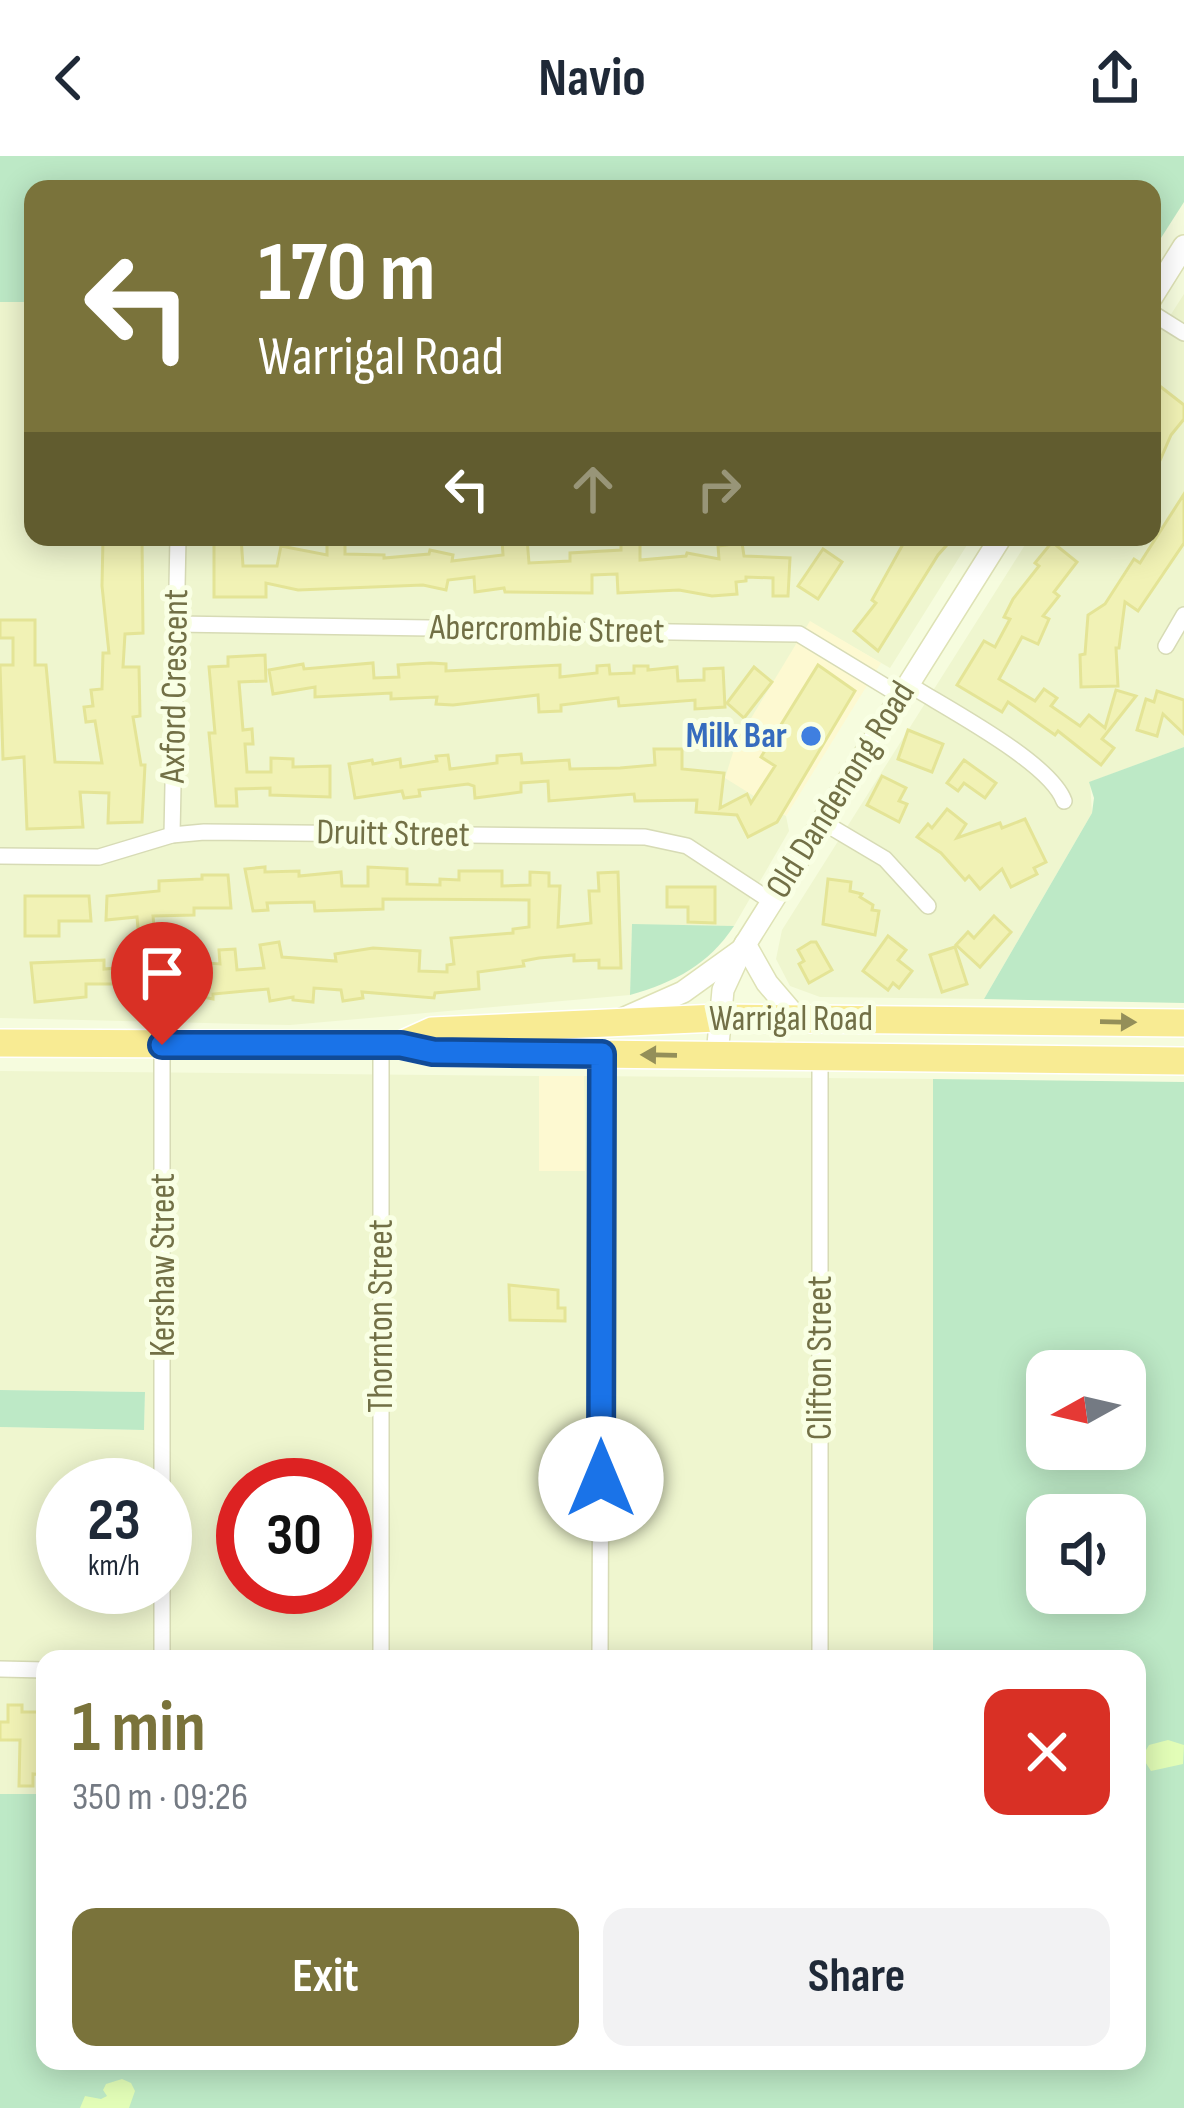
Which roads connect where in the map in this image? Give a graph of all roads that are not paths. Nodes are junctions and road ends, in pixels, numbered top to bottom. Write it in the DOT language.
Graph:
graph roads {
  1 [pos="1184,246"];
  2 [pos="1161,283"];
  3 [pos="178,546"];
  4 [pos="995,546"];
  5 [pos="1184,615"];
  6 [pos="176,624"];
  7 [pos="1166,646"];
  8 [pos="904,690"];
  9 [pos="1064,801"];
  10 [pos="821,821"];
  11 [pos="172,835"];
  12 [pos="0,856"];
  13 [pos="771,902"];
  14 [pos="928,906"];
  15 [pos="743,947"];
  16 [pos="717,1018"];
  17 [pos="796,1018"];
  18 [pos="612,1023"];
  19 [pos="1184,1023"];
  20 [pos="0,1043"];
  21 [pos="162,1045"];
  22 [pos="391,1045"];
  23 [pos="602,1054"];
  24 [pos="717,1056"];
  25 [pos="820,1057"];
  26 [pos="1184,1061"];
  27 [pos="163,1458"];
  28 [pos="162,1614"];
  29 [pos="162,1650"];
  30 [pos="381,1650"];
  31 [pos="600,1650"];
  32 [pos="820,1650"];
  33 [pos="0,1669"];
  34 [pos="36,1670"];
  1 -- 2 [label="main road"];
  3 -- 6 [label="street, Axford Crescent"];
  4 -- 8 [label="main road, Old Dandenong Road"];
  5 -- 7 [label="street"];
  6 -- 8 [label="street, Abercrombie Street"];
  6 -- 11 [label="street, Axford Crescent"];
  8 -- 9 [label="street, Abercrombie Street"];
  8 -- 10 [label="main road, Old Dandenong Road"];
  10 -- 13 [label="main road, Old Dandenong Road"];
  10 -- 14 [label="street"];
  11 -- 12 [label="street, Druitt Street"];
  11 -- 13 [label="street, Druitt Street"];
  13 -- 15 [label="main road, Old Dandenong Road"];
  15 -- 16 [label="main road, Old Dandenong Road"];
  15 -- 17 [label="main road"];
  15 -- 18 [label="main road"];
  16 -- 17 [label="highway, Warrigal Road"];
  16 -- 18 [label="highway, Warrigal Road"];
  16 -- 24 [label="main road, Old Dandenong Road"];
  17 -- 19 [label="highway, Warrigal Road, one-way"];
  18 -- 22 [label="highway, Warrigal Road"];
  20 -- 21 [label="highway, Warrigal Road"];
  21 -- 22 [label="highway, Warrigal Road"];
  21 -- 27 [label="street, Kershaw Street"];
  22 -- 23 [label="highway, Warrigal Road"];
  22 -- 30 [label="street, Thornton Street"];
  24 -- 23 [label="highway, Warrigal Road, one-way"];
  23 -- 31 [label="street"];
  24 -- 25 [label="highway, Warrigal Road"];
  25 -- 26 [label="highway, Warrigal Road"];
  25 -- 32 [label="street, Clifton Street"];
  28 -- 29 [label="street"];
  33 -- 34 [label="street"];
}
